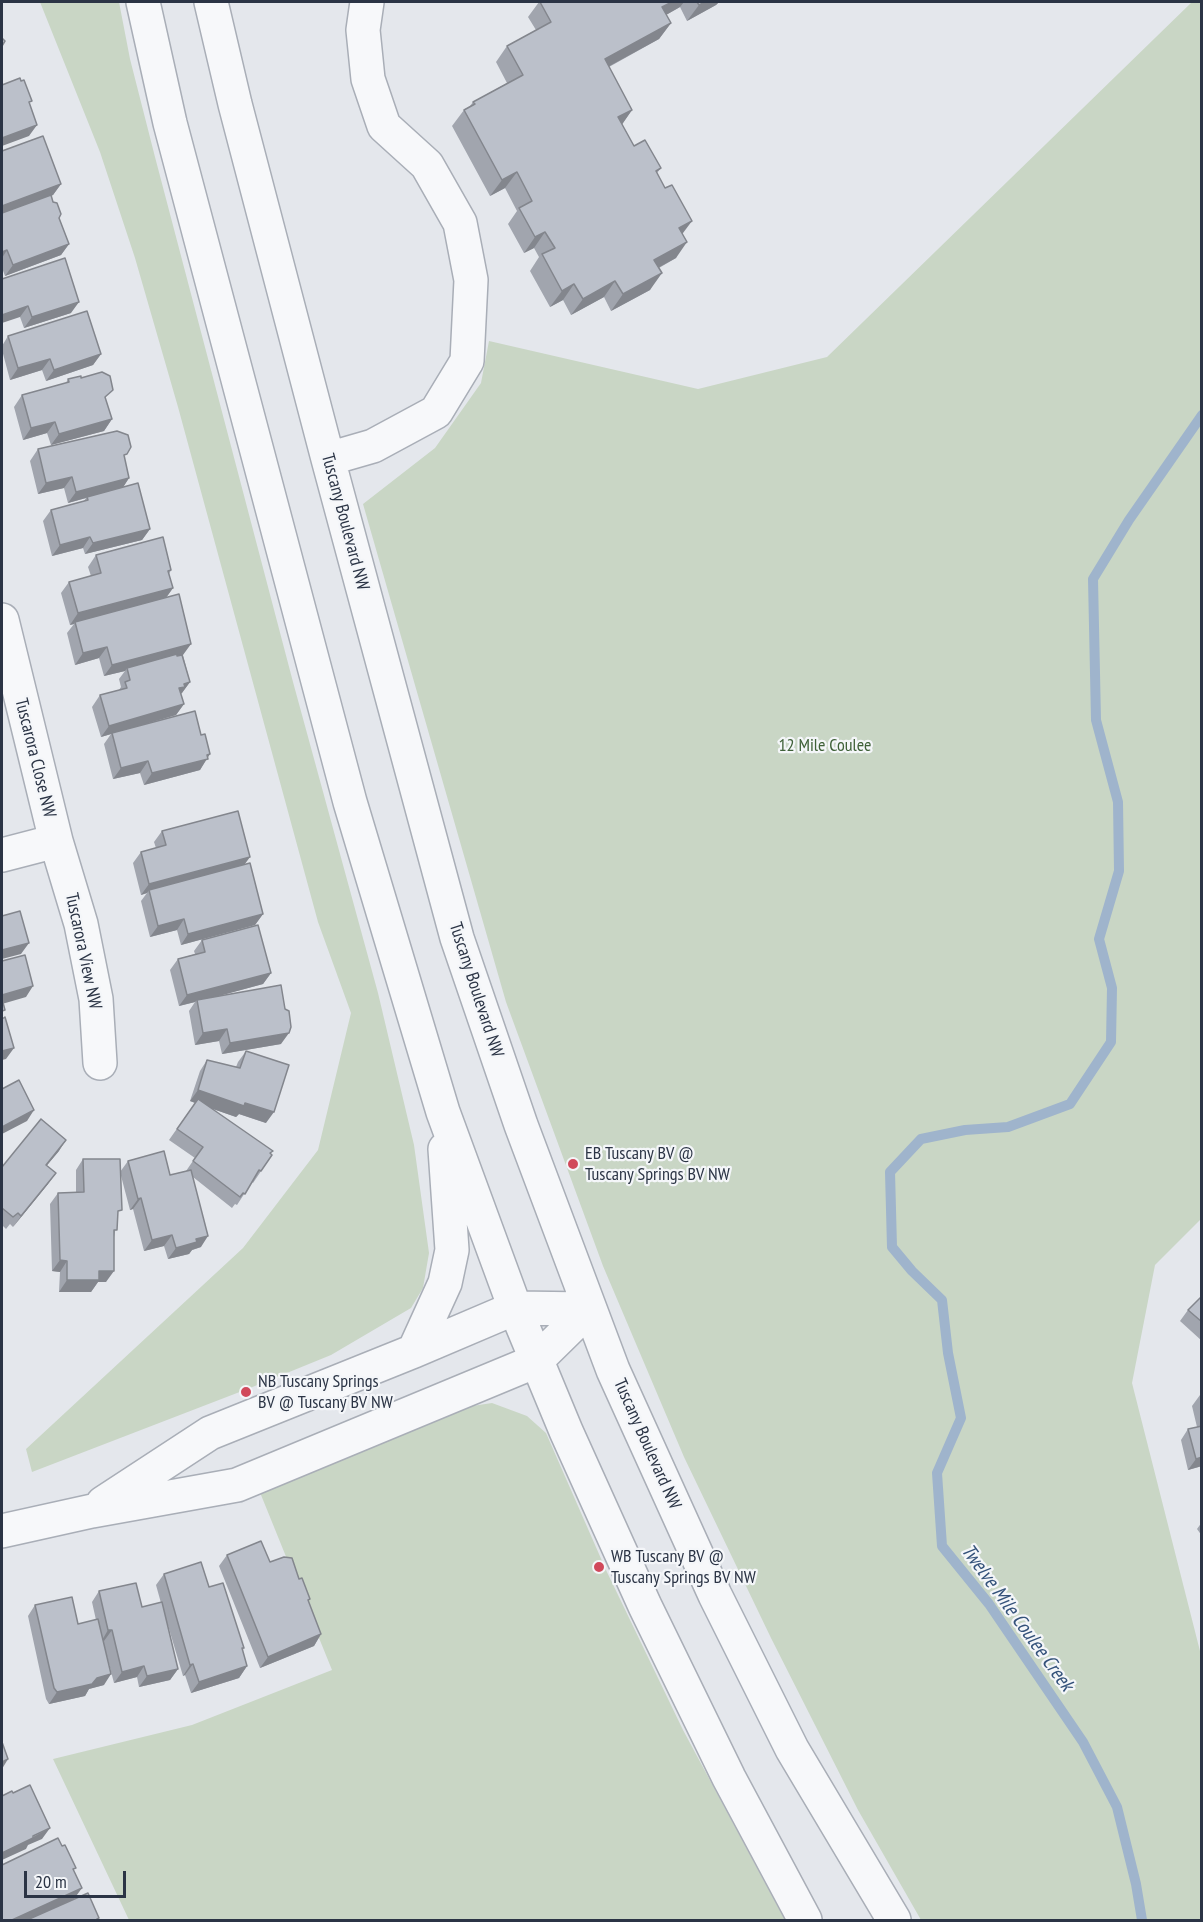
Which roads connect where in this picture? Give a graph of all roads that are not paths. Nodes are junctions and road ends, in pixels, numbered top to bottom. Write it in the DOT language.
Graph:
graph roads {
  1 [pos="142,2"];
  2 [pos="211,2"];
  3 [pos="367,2"];
  4 [pos="328,459"];
  5 [pos="2,620"];
  6 [pos="56,841"];
  7 [pos="2,855"];
  8 [pos="100,1063"];
  9 [pos="443,1112"];
  10 [pos="515,1308"];
  11 [pos="589,1310"];
  12 [pos="414,1351"];
  13 [pos="536,1361"];
  14 [pos="92,1511"];
  15 [pos="2,1531"];
  16 [pos="805,1920"];
  17 [pos="894,1920"];
  1 -- 9 [label="street"];
  2 -- 4 [label="street, Tuscany Boulevard NW"];
  3 -- 4 [label="street"];
  4 -- 11 [label="street, Tuscany Boulevard NW"];
  5 -- 6 [label="street, Tuscarora Close NW"];
  6 -- 7 [label="street, Tuscarora Close NW"];
  6 -- 8 [label="street, Tuscarora View NW"];
  9 -- 10 [label="street"];
  9 -- 12 [label="street"];
  10 -- 11 [label="street"];
  10 -- 12 [label="street"];
  10 -- 13 [label="street"];
  11 -- 13 [label="street"];
  11 -- 17 [label="street, Tuscany Boulevard NW"];
  12 -- 14 [label="street"];
  13 -- 14 [label="street"];
  13 -- 16 [label="street"];
  14 -- 15 [label="street"];
}
